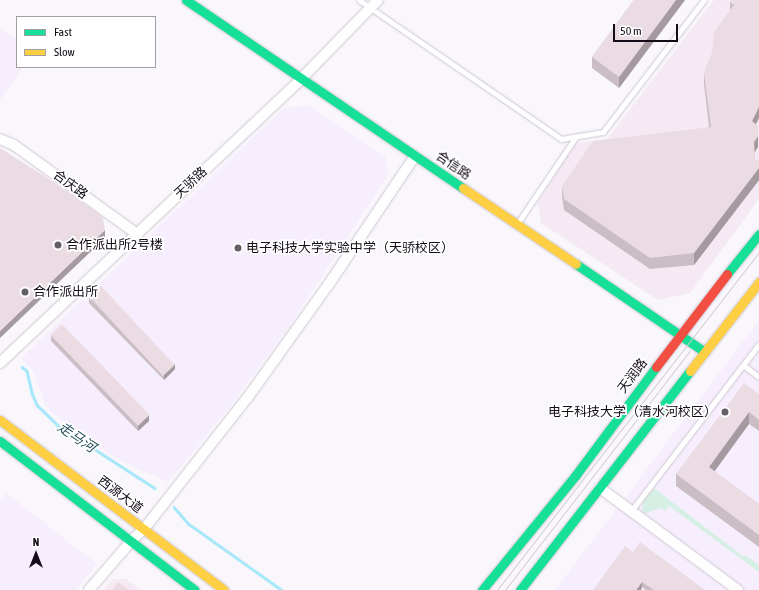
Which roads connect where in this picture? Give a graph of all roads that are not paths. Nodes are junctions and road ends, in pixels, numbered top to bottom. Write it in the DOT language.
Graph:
graph roads {
  1 [pos="186,0"];
  2 [pos="359,0"];
  3 [pos="378,0"];
  4 [pos="704,0"];
  5 [pos="370,7"];
  6 [pos="302,79"];
  7 [pos="575,138"];
  8 [pos="0,139"];
  9 [pos="415,156"];
  10 [pos="517,225"];
  11 [pos="138,234"];
  12 [pos="759,234"];
  13 [pos="759,282"];
  14 [pos="680,336"];
  15 [pos="759,344"];
  16 [pos="705,352"];
  17 [pos="0,363"];
  18 [pos="743,365"];
  19 [pos="759,377"];
  20 [pos="0,420"];
  21 [pos="0,441"];
  22 [pos="600,488"];
  23 [pos="631,511"];
  24 [pos="144,530"];
  25 [pos="132,540"];
  26 [pos="89,590"];
  27 [pos="195,590"];
  28 [pos="224,590"];
  29 [pos="482,590"];
  30 [pos="520,590"];
  31 [pos="738,590"];
  1 -- 6 [label="main road, 合信路"];
  2 -- 5 [label="lane"];
  3 -- 5 [label="street, 天骄路"];
  4 -- 7 [label="lane"];
  5 -- 6 [label="street, 天骄路"];
  5 -- 7 [label="lane"];
  6 -- 9 [label="main road, 合信路"];
  6 -- 11 [label="street, 天骄路"];
  7 -- 10 [label="lane"];
  8 -- 11 [label="street, 合庆路"];
  9 -- 10 [label="main road, 合信路"];
  9 -- 24 [label="street"];
  10 -- 14 [label="main road, 合信路"];
  11 -- 17 [label="street, 天骄路"];
  12 -- 14 [label="main road, 天润路"];
  13 -- 16 [label="main road"];
  14 -- 16 [label="main road, 合信路"];
  14 -- 29 [label="main road, 天润路"];
  15 -- 18 [label="lane"];
  16 -- 22 [label="main road"];
  18 -- 19 [label="lane"];
  18 -- 23 [label="lane"];
  20 -- 24 [label="main road, 西源大道"];
  21 -- 25 [label="main road"];
  22 -- 23 [label="street"];
  22 -- 30 [label="main road"];
  23 -- 31 [label="street"];
  24 -- 25 [label="street"];
  24 -- 28 [label="main road, 西源大道"];
  25 -- 26 [label="street"];
  25 -- 27 [label="main road"];
}
